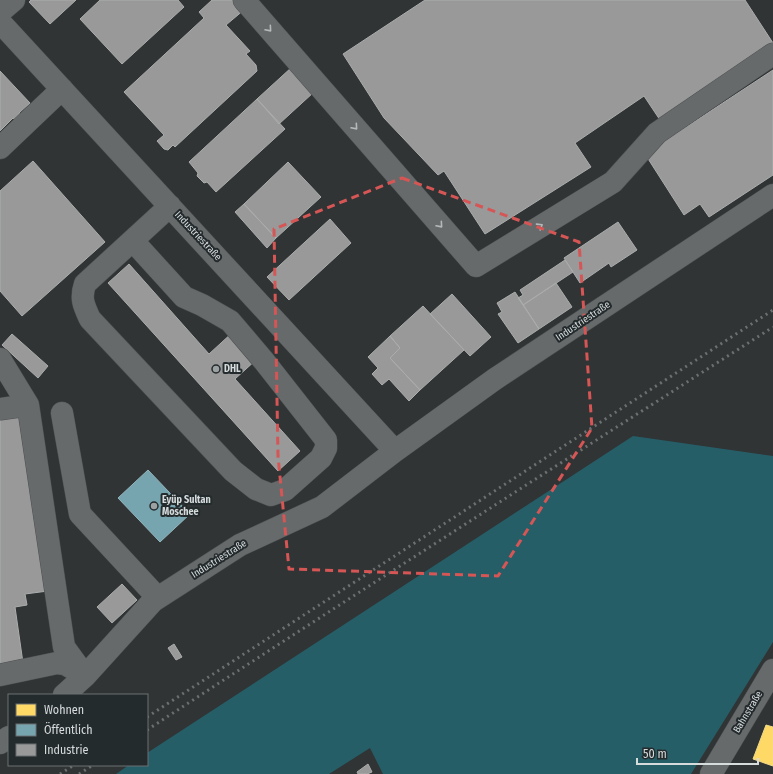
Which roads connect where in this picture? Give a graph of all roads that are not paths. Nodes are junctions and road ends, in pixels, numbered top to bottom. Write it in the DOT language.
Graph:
graph roads {
  1 [pos="14,0"];
  2 [pos="244,0"];
  3 [pos="0,12"];
  4 [pos="0,22"];
  5 [pos="773,54"];
  6 [pos="62,89"];
  7 [pos="0,148"];
  8 [pos="773,195"];
  9 [pos="170,206"];
  10 [pos="133,241"];
  11 [pos="0,359"];
  12 [pos="28,405"];
  13 [pos="0,409"];
  14 [pos="62,413"];
  15 [pos="395,451"];
  16 [pos="158,598"];
  17 [pos="773,670"];
  18 [pos="0,676"];
  19 [pos="85,676"];
  20 [pos="65,694"];
  21 [pos="711,774"];
  1 -- 3 [label="street"];
  2 -- 5 [label="street, one-way"];
  4 -- 6 [label="street, Industriestraße"];
  6 -- 7 [label="street"];
  6 -- 9 [label="street, Industriestraße"];
  8 -- 15 [label="street, Industriestraße"];
  9 -- 10 [label="street"];
  9 -- 15 [label="street, Industriestraße"];
  10 -- 10 [label="street"];
  11 -- 12 [label="street"];
  12 -- 13 [label="street"];
  12 -- 19 [label="street"];
  14 -- 16 [label="street"];
  15 -- 16 [label="street, Industriestraße"];
  16 -- 19 [label="street, Industriestraße"];
  17 -- 21 [label="street, Bahnstraße"];
  18 -- 19 [label="street"];
  19 -- 20 [label="street, Industriestraße"];
}
